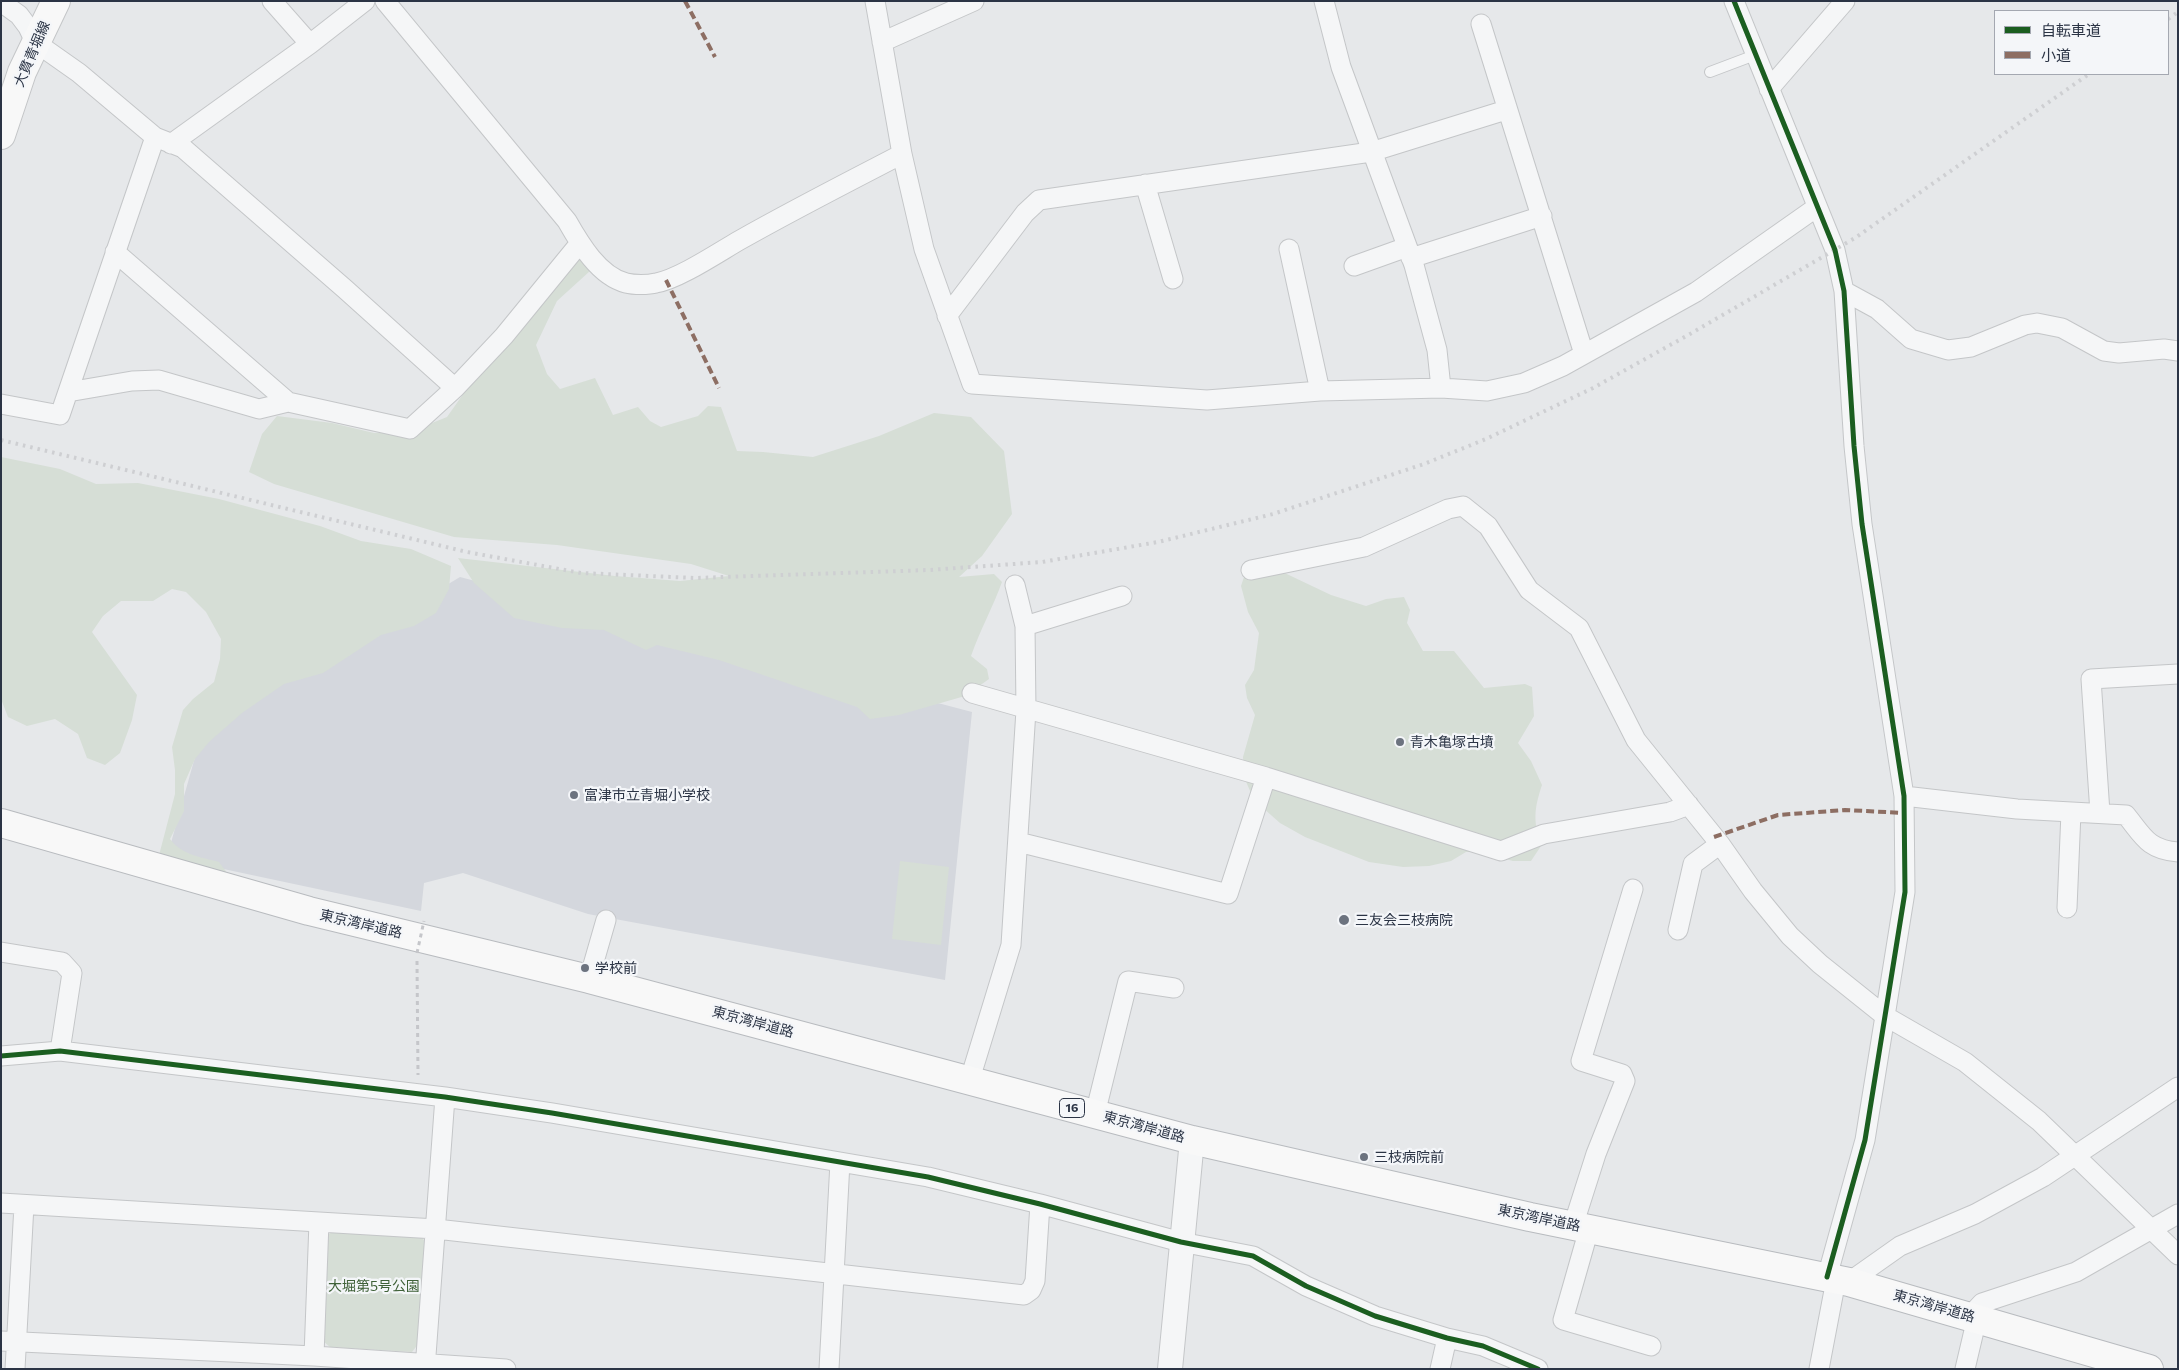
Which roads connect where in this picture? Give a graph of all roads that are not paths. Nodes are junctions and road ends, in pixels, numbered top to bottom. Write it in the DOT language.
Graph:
graph roads {
  1 [pos="56,1"];
  2 [pos="272,1"];
  3 [pos="365,1"];
  4 [pos="385,1"];
  5 [pos="875,1"];
  6 [pos="974,1"];
  7 [pos="1324,1"];
  8 [pos="1734,1"];
  9 [pos="1845,1"];
  10 [pos="1,2"];
  11 [pos="1481,24"];
  12 [pos="35,42"];
  13 [pos="882,42"];
  14 [pos="310,44"];
  15 [pos="1755,55"];
  16 [pos="1710,72"];
  17 [pos="1769,89"];
  18 [pos="1506,110"];
  19 [pos="1,135"];
  20 [pos="163,140"];
  21 [pos="1371,152"];
  22 [pos="902,154"];
  23 [pos="1145,184"];
  24 [pos="1817,207"];
  25 [pos="1542,216"];
  26 [pos="580,243"];
  27 [pos="1289,249"];
  28 [pos="115,252"];
  29 [pos="1409,252"];
  30 [pos="1354,266"];
  31 [pos="1173,279"];
  32 [pos="1844,292"];
  33 [pos="947,316"];
  34 [pos="2178,351"];
  35 [pos="1584,354"];
  36 [pos="455,388"];
  37 [pos="1440,388"];
  38 [pos="1320,391"];
  39 [pos="68,392"];
  40 [pos="288,402"];
  41 [pos="1,404"];
  42 [pos="1251,570"];
  43 [pos="1015,585"];
  44 [pos="1122,596"];
  45 [pos="1025,626"];
  46 [pos="2178,674"];
  47 [pos="972,693"];
  48 [pos="1026,710"];
  49 [pos="1266,777"];
  50 [pos="1904,796"];
  51 [pos="1689,806"];
  52 [pos="2071,812"];
  53 [pos="2100,813"];
  54 [pos="1,823"];
  55 [pos="1018,842"];
  56 [pos="1720,844"];
  57 [pos="2178,852"];
  58 [pos="1633,888"];
  59 [pos="2067,908"];
  60 [pos="606,920"];
  61 [pos="1678,930"];
  62 [pos="1,952"];
  63 [pos="589,979"];
  64 [pos="1174,988"];
  65 [pos="1885,1016"];
  66 [pos="60,1051"];
  67 [pos="1,1056"];
  68 [pos="970,1079"];
  69 [pos="2178,1087"];
  70 [pos="445,1097"];
  71 [pos="1095,1114"];
  72 [pos="1192,1140"];
  73 [pos="2075,1157"];
  74 [pos="840,1162"];
  75 [pos="1,1203"];
  76 [pos="1040,1204"];
  77 [pos="24,1205"];
  78 [pos="2178,1214"];
  79 [pos="319,1222"];
  80 [pos="1581,1227"];
  81 [pos="436,1229"];
  82 [pos="2152,1229"];
  83 [pos="1181,1242"];
  84 [pos="2178,1256"];
  85 [pos="835,1273"];
  86 [pos="1837,1280"];
  87 [pos="1973,1317"];
  88 [pos="1447,1338"];
  89 [pos="9,1342"];
  90 [pos="1650,1346"];
  91 [pos="314,1356"];
  92 [pos="425,1366"];
  93 [pos="15,1369"];
  94 [pos="506,1369"];
  95 [pos="829,1369"];
  96 [pos="1170,1369"];
  97 [pos="1440,1369"];
  98 [pos="1538,1369"];
  99 [pos="1819,1369"];
  100 [pos="1965,1369"];
  101 [pos="2149,1369"];
  1 -- 12 [label="main road, 大貫青堀線"];
  2 -- 14 [label="street"];
  3 -- 14 [label="street"];
  4 -- 26 [label="street"];
  5 -- 13 [label="street"];
  6 -- 13 [label="street"];
  7 -- 21 [label="street"];
  8 -- 15 [label="street"];
  9 -- 17 [label="street"];
  10 -- 12 [label="street"];
  11 -- 18 [label="street"];
  12 -- 19 [label="main road, 大貫青堀線"];
  12 -- 20 [label="street"];
  13 -- 22 [label="street"];
  14 -- 20 [label="street"];
  15 -- 16 [label="lane"];
  15 -- 17 [label="street"];
  17 -- 24 [label="street"];
  18 -- 21 [label="street"];
  18 -- 25 [label="street"];
  20 -- 28 [label="street"];
  20 -- 36 [label="street"];
  21 -- 23 [label="street"];
  21 -- 29 [label="street"];
  22 -- 26 [label="street"];
  22 -- 33 [label="street"];
  23 -- 31 [label="street"];
  23 -- 33 [label="street"];
  24 -- 32 [label="street"];
  24 -- 35 [label="street"];
  25 -- 29 [label="street"];
  25 -- 35 [label="street"];
  26 -- 36 [label="street"];
  27 -- 38 [label="street"];
  28 -- 39 [label="street"];
  28 -- 40 [label="street"];
  29 -- 30 [label="street"];
  29 -- 37 [label="street"];
  32 -- 34 [label="street"];
  32 -- 50 [label="street"];
  33 -- 38 [label="street"];
  35 -- 37 [label="street"];
  36 -- 40 [label="street"];
  37 -- 38 [label="street"];
  39 -- 40 [label="street"];
  39 -- 41 [label="street"];
  42 -- 51 [label="street"];
  43 -- 45 [label="street"];
  44 -- 45 [label="street"];
  45 -- 48 [label="street"];
  46 -- 53 [label="street"];
  47 -- 48 [label="street"];
  48 -- 49 [label="street"];
  48 -- 55 [label="street"];
  49 -- 51 [label="street"];
  49 -- 55 [label="street"];
  50 -- 52 [label="street"];
  50 -- 65 [label="street"];
  51 -- 56 [label="street"];
  52 -- 53 [label="street"];
  52 -- 59 [label="street"];
  53 -- 57 [label="street"];
  54 -- 63 [label="main road, 東京湾岸道路 / 16"];
  55 -- 68 [label="street"];
  56 -- 61 [label="street"];
  56 -- 65 [label="street"];
  58 -- 80 [label="street"];
  60 -- 63 [label="street"];
  62 -- 66 [label="street"];
  63 -- 68 [label="main road, 東京湾岸道路 / 16"];
  64 -- 71 [label="street"];
  65 -- 73 [label="street"];
  65 -- 86 [label="street"];
  66 -- 67 [label="street"];
  66 -- 70 [label="street"];
  68 -- 71 [label="main road, 東京湾岸道路 / 16"];
  69 -- 73 [label="street"];
  70 -- 74 [label="street"];
  70 -- 81 [label="street"];
  71 -- 72 [label="main road, 東京湾岸道路 / 16"];
  72 -- 80 [label="main road, 東京湾岸道路 / 16"];
  72 -- 83 [label="street"];
  73 -- 82 [label="street"];
  73 -- 86 [label="street"];
  74 -- 76 [label="street"];
  74 -- 85 [label="street"];
  75 -- 77 [label="street"];
  76 -- 83 [label="street"];
  76 -- 85 [label="street"];
  77 -- 79 [label="street"];
  77 -- 89 [label="street"];
  78 -- 82 [label="street"];
  79 -- 81 [label="street"];
  79 -- 91 [label="street"];
  80 -- 86 [label="main road, 東京湾岸道路 / 16"];
  80 -- 90 [label="street"];
  81 -- 85 [label="street"];
  81 -- 92 [label="street"];
  82 -- 84 [label="street"];
  82 -- 87 [label="street"];
  83 -- 88 [label="street"];
  83 -- 96 [label="street"];
  85 -- 95 [label="street"];
  86 -- 87 [label="main road, 東京湾岸道路 / 16"];
  86 -- 99 [label="street"];
  87 -- 100 [label="street"];
  87 -- 101 [label="main road, 東京湾岸道路 / 16"];
  88 -- 97 [label="street"];
  88 -- 98 [label="street"];
  89 -- 91 [label="street"];
  89 -- 93 [label="street"];
  91 -- 92 [label="street"];
  92 -- 94 [label="street"];
}
